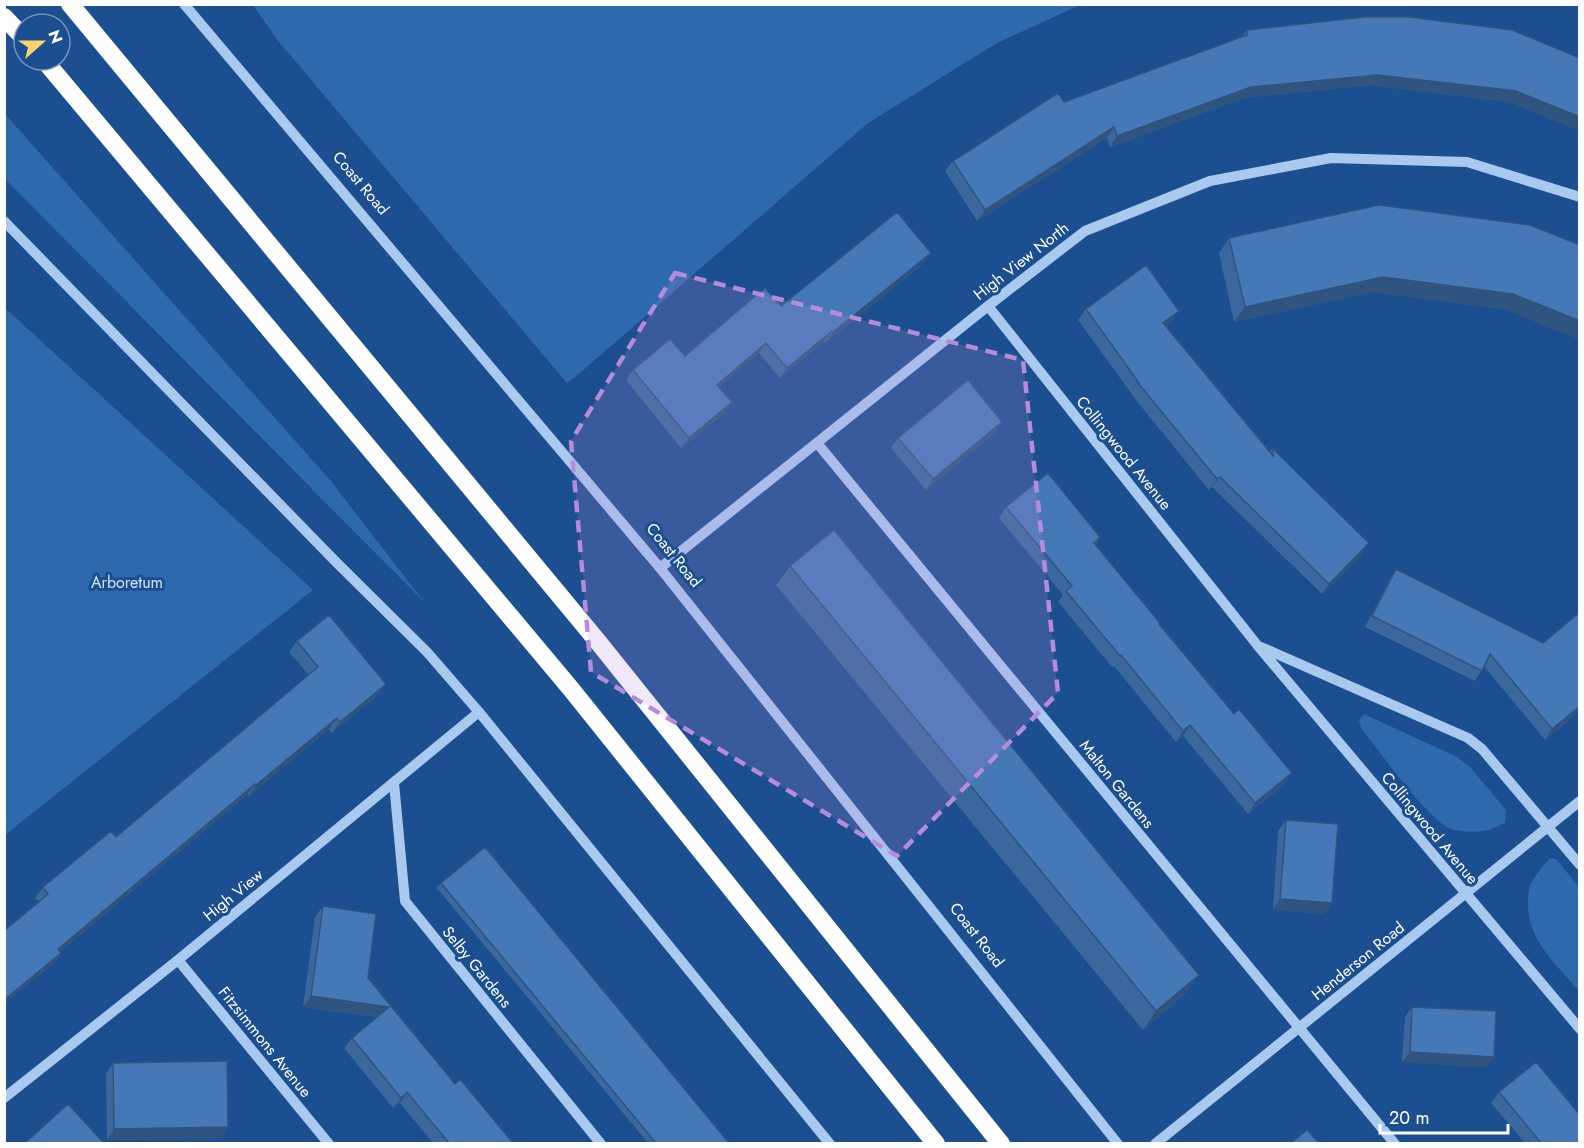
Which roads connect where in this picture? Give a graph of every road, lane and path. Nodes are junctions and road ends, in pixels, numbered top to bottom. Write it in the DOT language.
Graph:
graph roads {
  1 [pos="70,4"];
  2 [pos="184,4"];
  3 [pos="54,72"];
  4 [pos="1580,197"];
  5 [pos="4,221"];
  6 [pos="988,306"];
  7 [pos="817,443"];
  8 [pos="660,568"];
  9 [pos="1258,646"];
  10 [pos="479,712"];
  11 [pos="394,783"];
  12 [pos="1580,801"];
  13 [pos="1548,827"];
  14 [pos="1580,865"];
  15 [pos="1466,894"];
  16 [pos="178,960"];
  17 [pos="1299,1028"];
  18 [pos="1580,1029"];
  19 [pos="4,1098"];
  20 [pos="329,1143"];
  21 [pos="601,1143"];
  22 [pos="830,1143"];
  23 [pos="936,1143"];
  24 [pos="1001,1143"];
  25 [pos="1118,1143"];
  26 [pos="1155,1143"];
  27 [pos="1395,1143"];
  1 -- 24 [label="highway"];
  2 -- 8 [label="street, Coast Road"];
  3 -- 23 [label="highway"];
  4 -- 6 [label="street, High View North"];
  5 -- 10 [label="street"];
  6 -- 7 [label="street, High View North"];
  6 -- 9 [label="street, Collingwood Avenue"];
  7 -- 8 [label="street, High View North"];
  7 -- 17 [label="street, Malton Gardens"];
  8 -- 25 [label="street, Coast Road"];
  9 -- 13 [label="street, Collingwood Avenue"];
  9 -- 15 [label="street, Collingwood Avenue"];
  10 -- 11 [label="street, High View"];
  10 -- 22 [label="street"];
  11 -- 16 [label="street, High View"];
  11 -- 21 [label="street, Selby Gardens"];
  12 -- 13 [label="street, Henderson Road"];
  13 -- 14 [label="street, Collingwood Avenue"];
  13 -- 15 [label="street, Henderson Road"];
  15 -- 17 [label="street, Henderson Road"];
  15 -- 18 [label="street, Collingwood Avenue"];
  16 -- 19 [label="street, High View"];
  16 -- 20 [label="street, Fitzsimmons Avenue"];
  17 -- 26 [label="street, Henderson Road"];
  17 -- 27 [label="street, Malton Gardens"];
}
